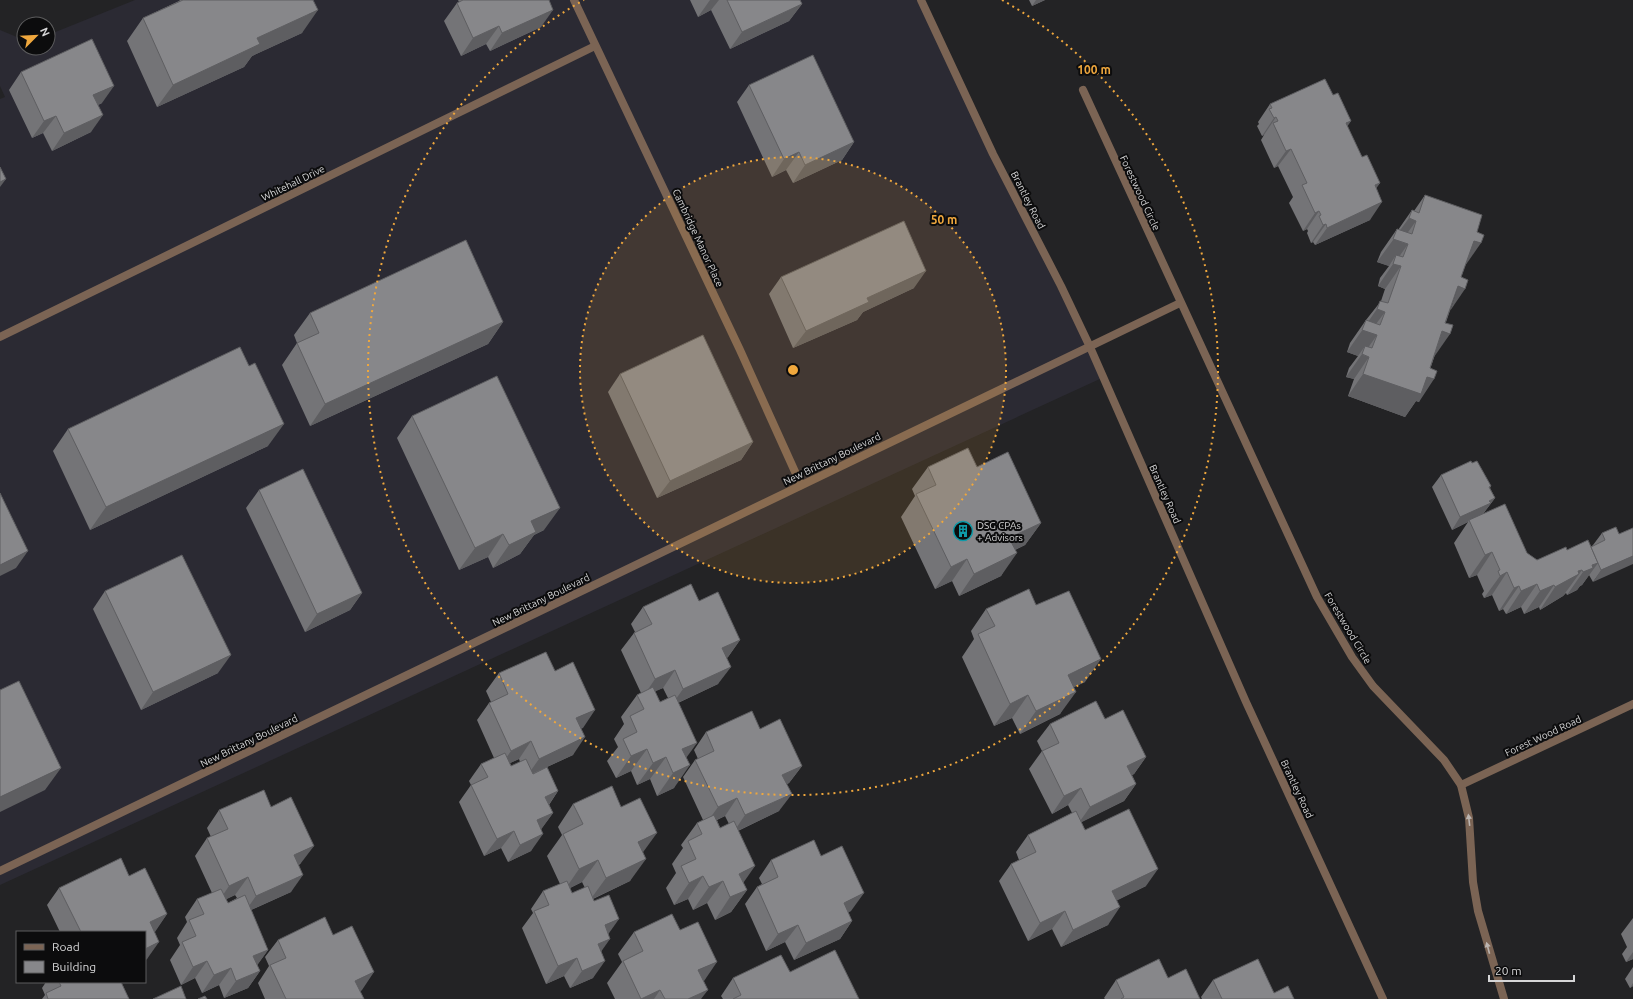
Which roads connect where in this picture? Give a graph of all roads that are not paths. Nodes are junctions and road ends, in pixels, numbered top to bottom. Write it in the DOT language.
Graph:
graph roads {
  1 [pos="574,0"];
  2 [pos="921,0"];
  3 [pos="595,46"];
  4 [pos="1082,90"];
  5 [pos="1180,303"];
  6 [pos="0,337"];
  7 [pos="1090,347"];
  8 [pos="801,485"];
  9 [pos="1633,704"];
  10 [pos="1461,786"];
  11 [pos="0,871"];
  12 [pos="1383,999"];
  13 [pos="1504,999"];
  1 -- 3 [label="street, Cambridge Manor Place"];
  2 -- 7 [label="street, Brantley Road"];
  3 -- 6 [label="street, Whitehall Drive"];
  3 -- 8 [label="street, Cambridge Manor Place"];
  4 -- 5 [label="street, Forestwood Circle"];
  5 -- 7 [label="street"];
  5 -- 10 [label="street, Forestwood Circle"];
  7 -- 8 [label="street, New Brittany Boulevard"];
  7 -- 12 [label="street, Brantley Road"];
  8 -- 11 [label="street, New Brittany Boulevard"];
  9 -- 10 [label="street, Forest Wood Road"];
  13 -- 10 [label="street, Forestwood Circle, one-way"];
}
